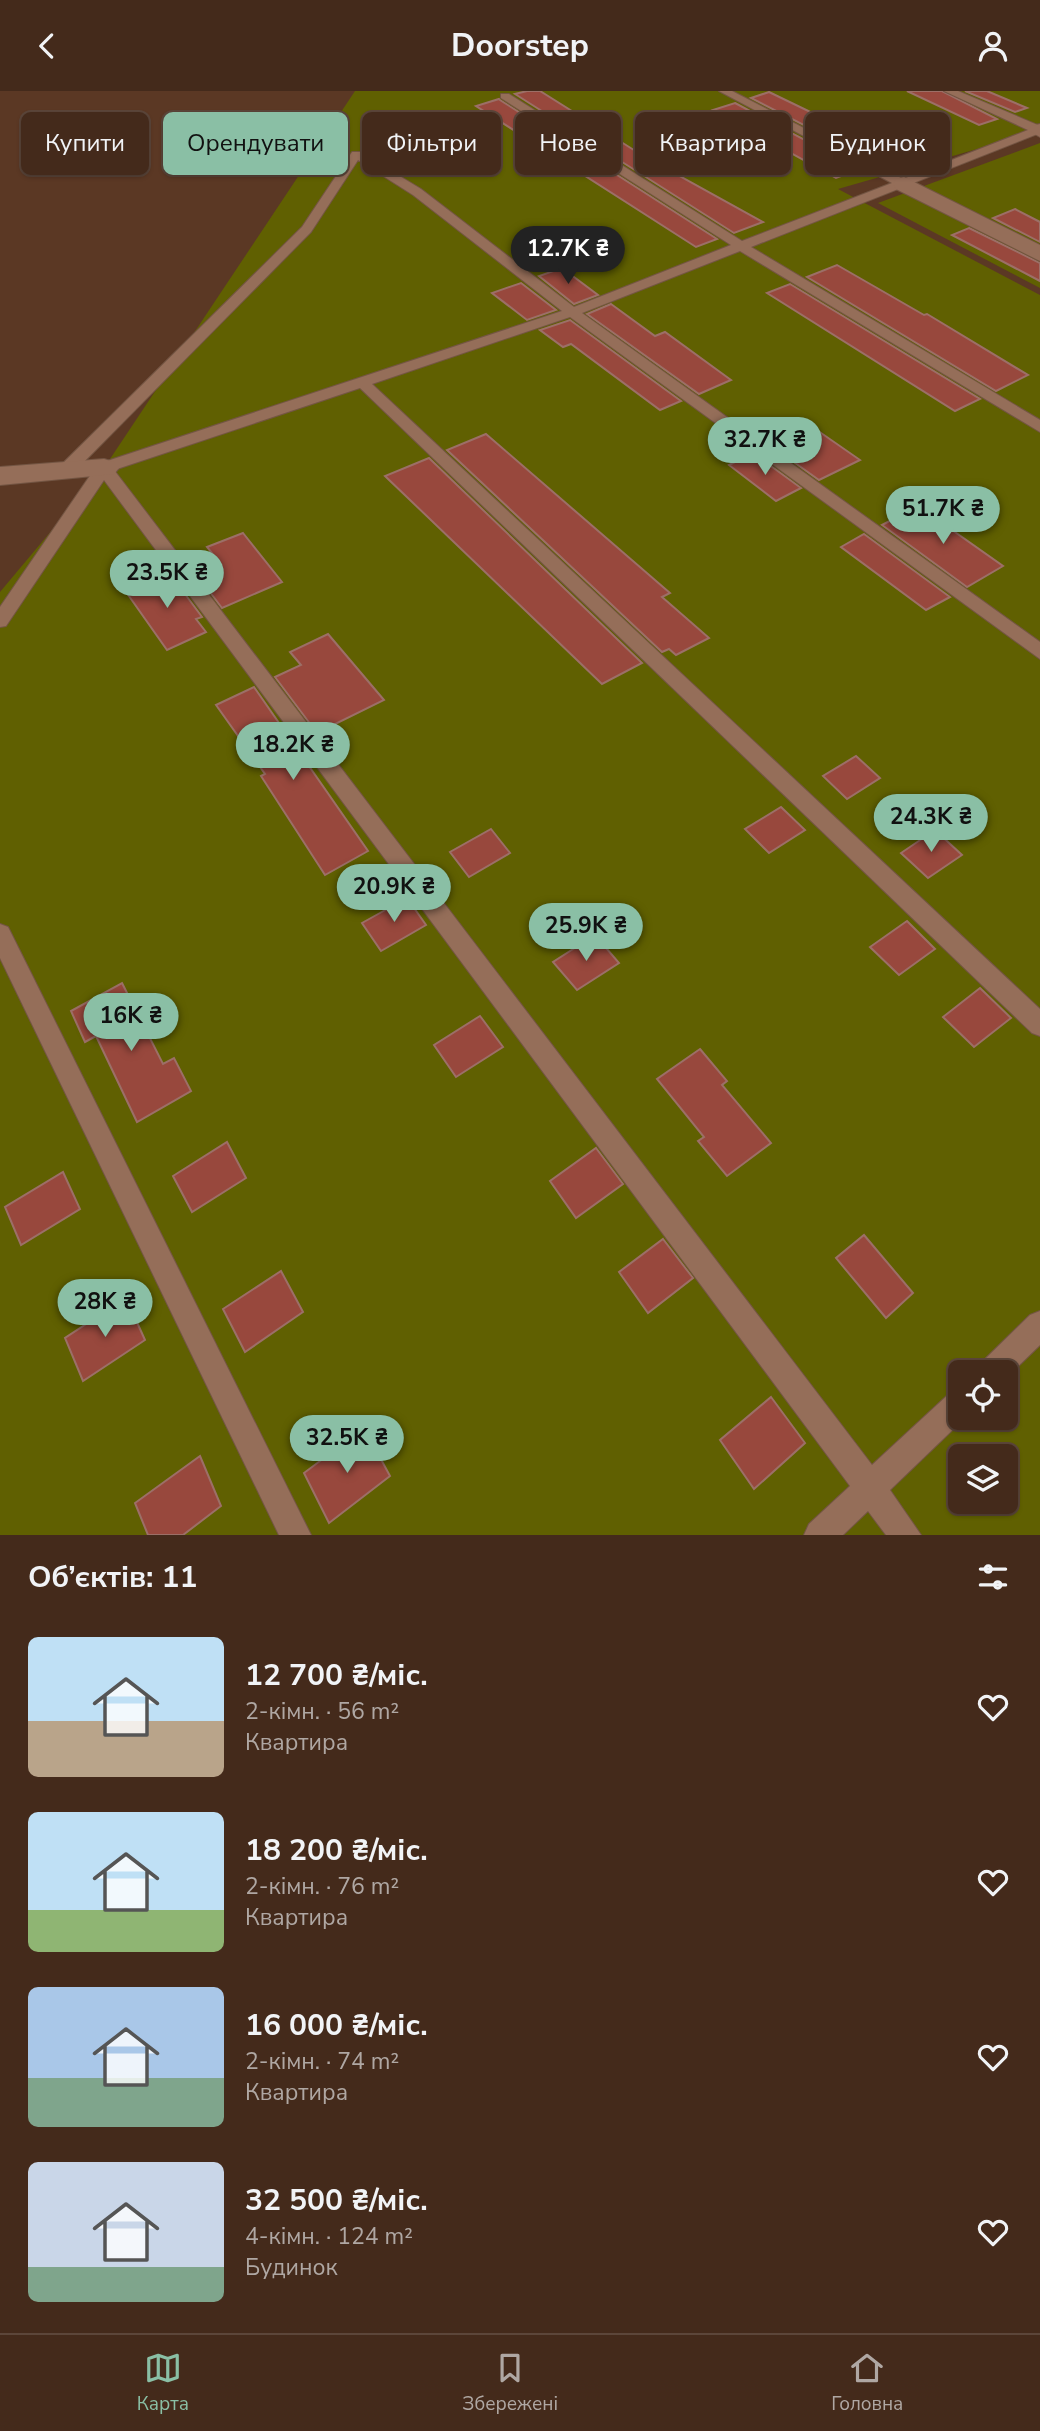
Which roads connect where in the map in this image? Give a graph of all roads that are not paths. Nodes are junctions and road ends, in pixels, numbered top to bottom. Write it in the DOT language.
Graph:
graph roads {
  1 [pos="724,91"];
  2 [pos="949,91"];
  3 [pos="505,96"];
  4 [pos="1039,130"];
  5 [pos="904,184"];
  6 [pos="739,245"];
  7 [pos="1040,254"];
  8 [pos="572,312"];
  9 [pos="361,381"];
  10 [pos="1040,427"];
  11 [pos="104,468"];
  12 [pos="65,471"];
  13 [pos="0,476"];
  14 [pos="0,621"];
  15 [pos="1040,652"];
  16 [pos="0,934"];
  17 [pos="1040,1025"];
  18 [pos="1040,1325"];
  19 [pos="1004,1360"];
  20 [pos="948,1415"];
  21 [pos="870,1490"];
  22 [pos="295,1535"];
  23 [pos="820,1535"];
  24 [pos="905,1535"];
  1 -- 5 [label="lane"];
  2 -- 4 [label="lane"];
  3 -- 6 [label="lane"];
  4 -- 5 [label="lane"];
  5 -- 6 [label="lane"];
  5 -- 7 [label="street"];
  6 -- 8 [label="lane"];
  6 -- 10 [label="lane"];
  8 -- 9 [label="lane"];
  8 -- 12 [label="lane"];
  8 -- 15 [label="lane"];
  9 -- 11 [label="lane"];
  9 -- 17 [label="lane"];
  11 -- 12 [label="street"];
  11 -- 14 [label="lane"];
  11 -- 21 [label="lane"];
  12 -- 13 [label="street"];
  16 -- 22 [label="lane"];
  18 -- 19 [label="lane"];
  20 -- 21 [label="lane"];
  21 -- 23 [label="lane"];
  21 -- 24 [label="lane"];
}
